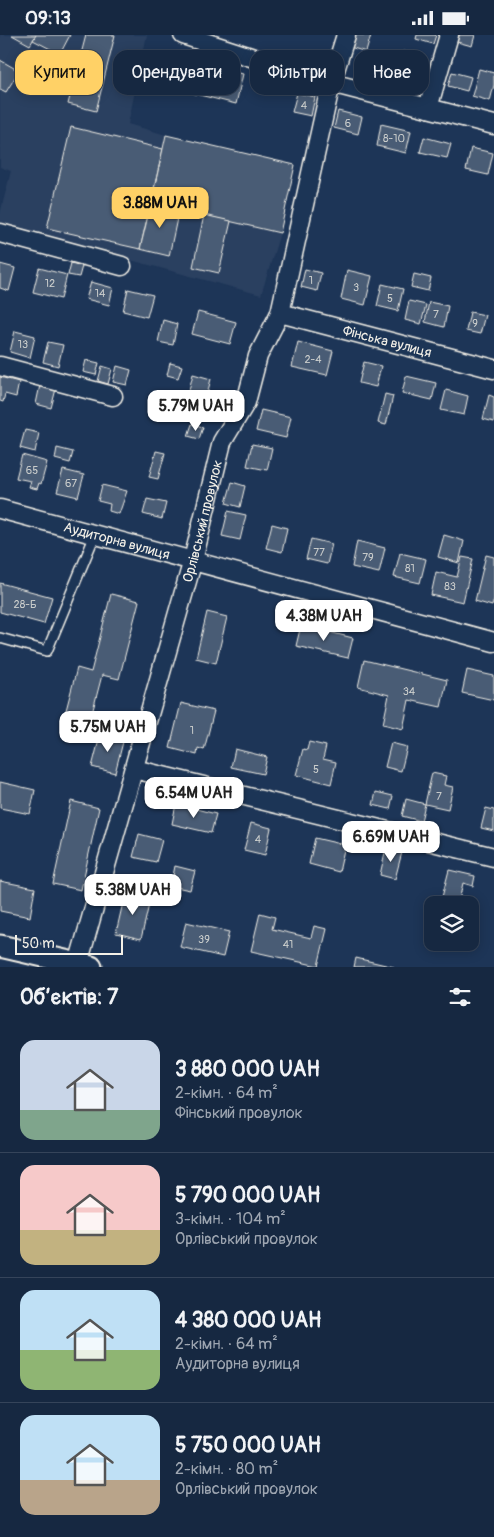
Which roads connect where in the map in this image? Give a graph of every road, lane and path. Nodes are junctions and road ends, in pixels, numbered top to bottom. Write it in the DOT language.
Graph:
graph roads {
  1 [pos="184,35"];
  2 [pos="346,35"];
  3 [pos="449,35"];
  4 [pos="341,50"];
  5 [pos="250,57"];
  6 [pos="344,86"];
  7 [pos="328,95"];
  8 [pos="428,108"];
  9 [pos="494,125"];
  10 [pos="0,233"];
  11 [pos="122,265"];
  12 [pos="280,313"];
  13 [pos="0,366"];
  14 [pos="494,369"];
  15 [pos="113,397"];
  16 [pos="0,509"];
  17 [pos="95,535"];
  18 [pos="193,560"];
  19 [pos="0,638"];
  20 [pos="494,642"];
  21 [pos="134,769"];
  22 [pos="494,857"];
  23 [pos="0,946"];
  24 [pos="84,966"];
  1 -- 5 [label="street"];
  2 -- 4 [label="street, Орлівський провулок"];
  3 -- 8 [label="street"];
  6 -- 8 [label="street"];
  7 -- 12 [label="street, Орлівський провулок"];
  8 -- 9 [label="street"];
  10 -- 11 [label="street"];
  12 -- 14 [label="street, Фінська вулиця"];
  12 -- 18 [label="street, Орлівський провулок"];
  13 -- 15 [label="street"];
  16 -- 17 [label="street, Аудиторна вулиця"];
  17 -- 18 [label="street, Аудиторна вулиця"];
  17 -- 19 [label="lane"];
  18 -- 20 [label="street, Аудиторна вулиця"];
  18 -- 21 [label="street, Орлівський провулок"];
  21 -- 22 [label="street"];
  21 -- 24 [label="street, Орлівський провулок"];
  23 -- 24 [label="street"];
}
